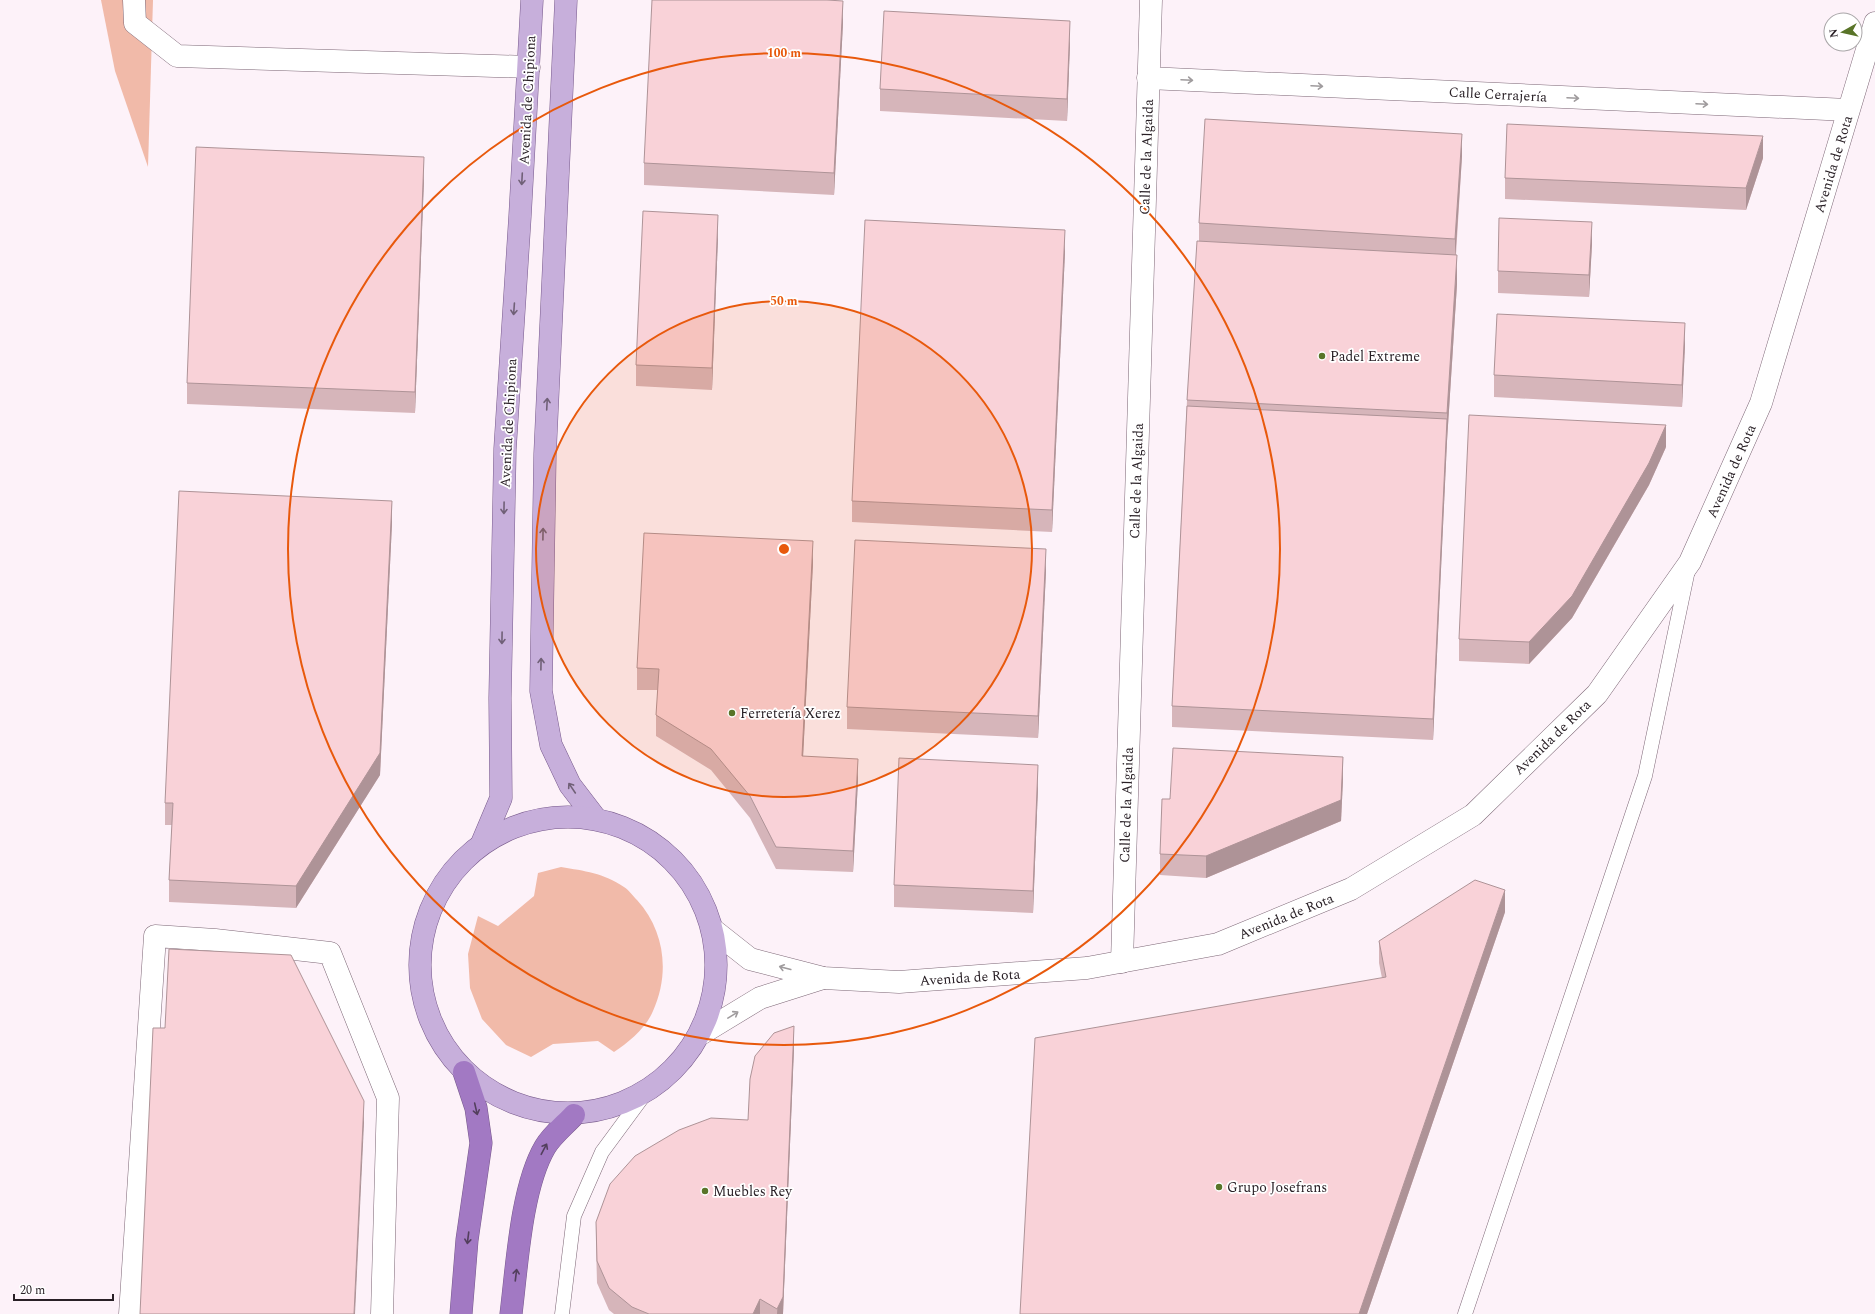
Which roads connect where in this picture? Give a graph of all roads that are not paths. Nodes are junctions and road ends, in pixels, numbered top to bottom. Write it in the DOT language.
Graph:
graph roads {
  1 [pos="134,0"];
  2 [pos="532,0"];
  3 [pos="566,0"];
  4 [pos="1151,0"];
  5 [pos="1875,23"];
  6 [pos="528,67"];
  7 [pos="1148,78"];
  8 [pos="1848,110"];
  9 [pos="1690,562"];
  10 [pos="596,819"];
  11 [pos="482,843"];
  12 [pos="712,930"];
  13 [pos="1122,962"];
  14 [pos="823,978"];
  15 [pos="699,1034"];
  16 [pos="464,1072"];
  17 [pos="647,1092"];
  18 [pos="574,1115"];
  19 [pos="130,1314"];
  20 [pos="382,1314"];
  21 [pos="461,1314"];
  22 [pos="511,1314"];
  23 [pos="562,1314"];
  24 [pos="1465,1314"];
  1 -- 6 [label="street"];
  2 -- 6 [label="main road, Avenida de Chipiona"];
  10 -- 3 [label="main road, one-way"];
  4 -- 7 [label="street, Calle de la Algaida"];
  5 -- 8 [label="street, Avenida de Rota"];
  6 -- 11 [label="main road, Avenida de Chipiona, one-way"];
  7 -- 8 [label="street, Calle Cerrajería, one-way"];
  7 -- 13 [label="street, Calle de la Algaida"];
  8 -- 9 [label="street, Avenida de Rota"];
  9 -- 13 [label="street, Avenida de Rota"];
  9 -- 24 [label="lane"];
  10 -- 11 [label="main road"];
  10 -- 12 [label="main road"];
  11 -- 16 [label="main road"];
  14 -- 12 [label="street, Avenida de Rota, one-way"];
  12 -- 15 [label="main road"];
  13 -- 14 [label="street, Avenida de Rota"];
  15 -- 14 [label="street, Avenida de Rota, one-way"];
  15 -- 17 [label="main road"];
  16 -- 18 [label="main road"];
  16 -- 21 [label="highway, one-way"];
  17 -- 18 [label="main road"];
  17 -- 23 [label="lane"];
  22 -- 18 [label="highway, one-way"];
  19 -- 20 [label="street"];
}
